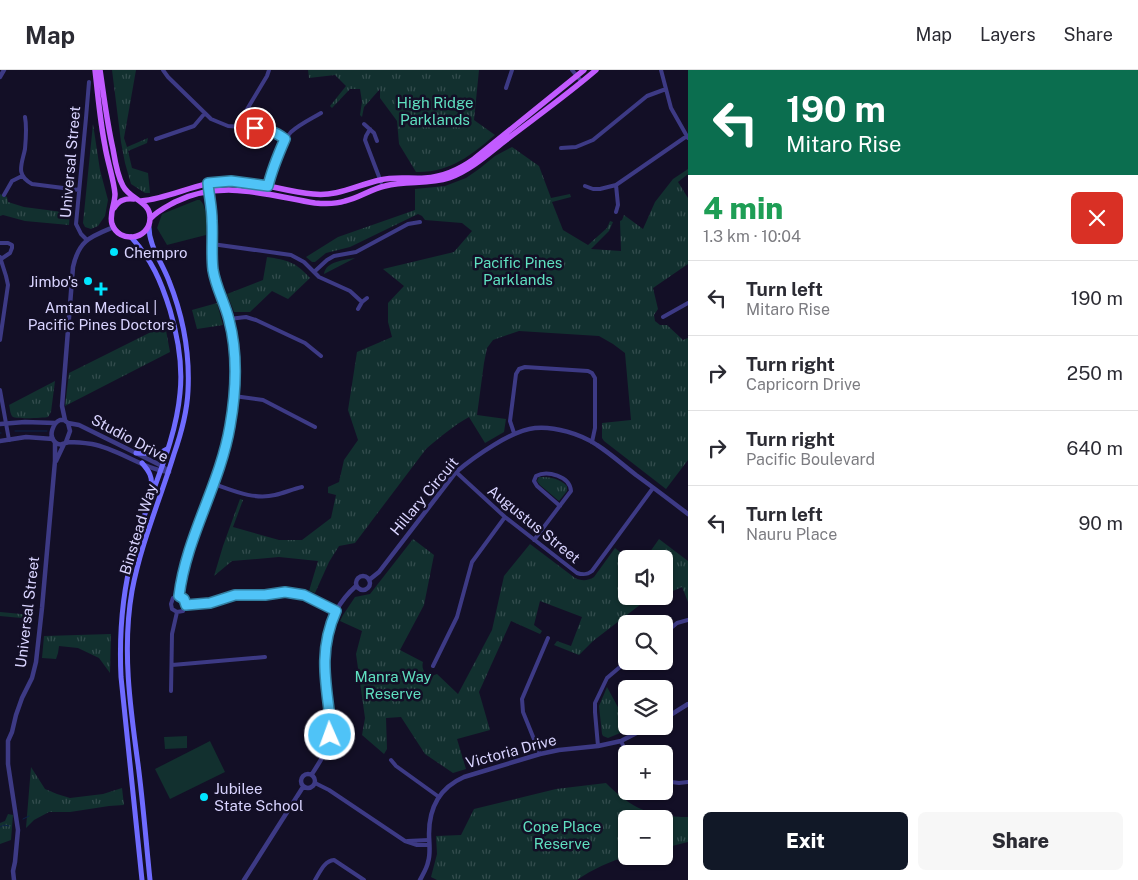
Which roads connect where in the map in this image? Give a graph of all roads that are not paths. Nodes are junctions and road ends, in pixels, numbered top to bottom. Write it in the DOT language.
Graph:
graph roads {
  1 [pos="4,70"];
  2 [pos="94,70"];
  3 [pos="100,70"];
  4 [pos="163,70"];
  5 [pos="269,70"];
  6 [pos="512,70"];
  7 [pos="572,70"];
  8 [pos="584,70"];
  9 [pos="596,70"];
  10 [pos="661,70"];
  11 [pos="577,76"];
  12 [pos="0,77"];
  13 [pos="89,82"];
  14 [pos="582,82"];
  15 [pos="506,88"];
  16 [pos="666,90"];
  17 [pos="321,113"];
  18 [pos="205,114"];
  19 [pos="25,116"];
  20 [pos="364,124"];
  21 [pos="242,127"];
  22 [pos="370,129"];
  23 [pos="687,137"];
  24 [pos="285,139"];
  25 [pos="156,140"];
  26 [pos="377,141"];
  27 [pos="561,148"];
  28 [pos="22,176"];
  29 [pos="380,180"];
  30 [pos="208,183"];
  31 [pos="616,185"];
  32 [pos="268,186"];
  33 [pos="382,186"];
  34 [pos="585,186"];
  35 [pos="79,190"];
  36 [pos="209,191"];
  37 [pos="266,194"];
  38 [pos="4,195"];
  39 [pos="134,199"];
  40 [pos="141,202"];
  41 [pos="113,210"];
  42 [pos="616,212"];
  43 [pos="150,221"];
  44 [pos="420,222"];
  45 [pos="114,227"];
  46 [pos="131,238"];
  47 [pos="87,240"];
  48 [pos="0,243"];
  49 [pos="212,244"];
  50 [pos="1,258"];
  51 [pos="314,272"];
  52 [pos="367,298"];
  53 [pos="362,302"];
  54 [pos="688,303"];
  55 [pos="358,309"];
  56 [pos="663,317"];
  57 [pos="229,319"];
  58 [pos="0,340"];
  59 [pos="320,356"];
  60 [pos="0,390"];
  61 [pos="234,396"];
  62 [pos="67,422"];
  63 [pos="7,423"];
  64 [pos="54,423"];
  65 [pos="0,424"];
  66 [pos="315,427"];
  67 [pos="514,433"];
  68 [pos="9,440"];
  69 [pos="0,441"];
  70 [pos="54,441"];
  71 [pos="592,442"];
  72 [pos="65,443"];
  73 [pos="168,448"];
  74 [pos="136,453"];
  75 [pos="55,461"];
  76 [pos="142,463"];
  77 [pos="161,468"];
  78 [pos="169,472"];
  79 [pos="456,472"];
  80 [pos="214,484"];
  81 [pos="302,487"];
  82 [pos="653,488"];
  83 [pos="149,501"];
  84 [pos="560,506"];
  85 [pos="688,514"];
  86 [pos="504,517"];
  87 [pos="534,540"];
  88 [pos="369,580"];
  89 [pos="356,586"];
  90 [pos="179,596"];
  91 [pos="186,605"];
  92 [pos="336,611"];
  93 [pos="177,612"];
  94 [pos="688,620"];
  95 [pos="673,626"];
  96 [pos="548,638"];
  97 [pos="264,657"];
  98 [pos="172,665"];
  99 [pos="433,666"];
  100 [pos="618,669"];
  101 [pos="171,691"];
  102 [pos="688,704"];
  103 [pos="673,713"];
  104 [pos="631,735"];
  105 [pos="621,740"];
  106 [pos="623,745"];
  107 [pos="598,746"];
  108 [pos="540,754"];
  109 [pos="391,760"];
  110 [pos="312,774"];
  111 [pos="673,782"];
  112 [pos="688,782"];
  113 [pos="315,783"];
  114 [pos="303,787"];
  115 [pos="439,797"];
  116 [pos="429,843"];
  117 [pos="14,880"];
  118 [pos="142,880"];
  119 [pos="150,880"];
  120 [pos="244,880"];
  121 [pos="315,880"];
  122 [pos="364,880"];
  123 [pos="420,880"];
  1 -- 12 [label="street"];
  2 -- 41 [label="main road"];
  3 -- 39 [label="main road"];
  4 -- 18 [label="street"];
  5 -- 21 [label="street"];
  6 -- 15 [label="street"];
  7 -- 11 [label="street"];
  8 -- 11 [label="main road"];
  9 -- 14 [label="main road"];
  10 -- 16 [label="street"];
  11 -- 14 [label="street"];
  11 -- 29 [label="main road"];
  13 -- 35 [label="street, Universal Street"];
  14 -- 33 [label="main road"];
  16 -- 23 [label="street"];
  16 -- 27 [label="street"];
  17 -- 24 [label="street"];
  18 -- 21 [label="street"];
  18 -- 25 [label="street"];
  19 -- 28 [label="street"];
  20 -- 22 [label="street"];
  21 -- 24 [label="street"];
  22 -- 26 [label="street"];
  22 -- 29 [label="street"];
  23 -- 31 [label="street"];
  24 -- 32 [label="street"];
  28 -- 35 [label="street"];
  28 -- 38 [label="street"];
  29 -- 32 [label="main road"];
  29 -- 33 [label="street"];
  30 -- 32 [label="main road"];
  30 -- 36 [label="street"];
  30 -- 40 [label="main road"];
  31 -- 34 [label="street"];
  31 -- 42 [label="street"];
  32 -- 37 [label="street"];
  33 -- 37 [label="main road"];
  35 -- 47 [label="street, Universal Street"];
  36 -- 37 [label="main road"];
  36 -- 43 [label="main road"];
  36 -- 49 [label="street"];
  39 -- 40 [label="main road"];
  39 -- 41 [label="main road"];
  40 -- 43 [label="main road"];
  41 -- 45 [label="main road"];
  43 -- 46 [label="main road"];
  43 -- 78 [label="main road, Binstead Way"];
  44 -- 51 [label="street"];
  45 -- 46 [label="main road"];
  45 -- 47 [label="street"];
  46 -- 73 [label="main road, Binstead Way"];
  47 -- 62 [label="street"];
  48 -- 50 [label="street"];
  49 -- 51 [label="street"];
  49 -- 57 [label="street"];
  50 -- 58 [label="street"];
  51 -- 53 [label="street"];
  52 -- 53 [label="street"];
  53 -- 55 [label="street"];
  54 -- 56 [label="street"];
  57 -- 59 [label="street"];
  57 -- 61 [label="street"];
  60 -- 63 [label="street"];
  61 -- 66 [label="street"];
  61 -- 80 [label="street"];
  62 -- 64 [label="street"];
  62 -- 72 [label="street"];
  62 -- 74 [label="street, Studio Drive"];
  63 -- 64 [label="street"];
  63 -- 65 [label="street"];
  63 -- 68 [label="street"];
  64 -- 70 [label="street"];
  67 -- 71 [label="street, Hillary Circuit"];
  67 -- 71 [label="street"];
  67 -- 79 [label="street, Hillary Circuit"];
  68 -- 69 [label="street"];
  68 -- 70 [label="street"];
  70 -- 72 [label="street"];
  70 -- 75 [label="street, Universal Street"];
  71 -- 82 [label="street, Hillary Circuit"];
  72 -- 75 [label="street, Universal Street"];
  72 -- 76 [label="street, Studio Drive"];
  73 -- 74 [label="main road"];
  73 -- 77 [label="main road, Binstead Way"];
  74 -- 77 [label="street, Studio Drive"];
  75 -- 117 [label="street, Universal Street"];
  76 -- 77 [label="street, Studio Drive"];
  76 -- 83 [label="main road"];
  77 -- 78 [label="street, Studio Drive"];
  77 -- 83 [label="main road, Binstead Way"];
  78 -- 119 [label="main road, Binstead Way"];
  79 -- 86 [label="street, Augustus Street"];
  79 -- 88 [label="street, Hillary Circuit"];
  80 -- 81 [label="street"];
  80 -- 90 [label="street"];
  82 -- 85 [label="street, Hillary Circuit"];
  82 -- 87 [label="street, Augustus Street"];
  83 -- 118 [label="main road, Binstead Way"];
  84 -- 84 [label="street"];
  84 -- 87 [label="street"];
  86 -- 87 [label="street, Augustus Street"];
  86 -- 99 [label="street"];
  88 -- 89 [label="street"];
  88 -- 89 [label="street"];
  89 -- 92 [label="street"];
  90 -- 91 [label="street"];
  90 -- 93 [label="street"];
  91 -- 92 [label="street"];
  91 -- 93 [label="street"];
  92 -- 110 [label="street"];
  93 -- 98 [label="street"];
  94 -- 95 [label="street"];
  96 -- 108 [label="street"];
  97 -- 98 [label="street"];
  98 -- 101 [label="street"];
  100 -- 107 [label="street"];
  102 -- 103 [label="street"];
  104 -- 105 [label="street, Victoria Drive"];
  105 -- 106 [label="street"];
  105 -- 107 [label="street, Victoria Drive"];
  107 -- 108 [label="street, Victoria Drive"];
  108 -- 115 [label="street, Victoria Drive"];
  109 -- 115 [label="street"];
  110 -- 113 [label="street"];
  110 -- 114 [label="street"];
  111 -- 112 [label="street"];
  113 -- 114 [label="street"];
  113 -- 116 [label="street"];
  114 -- 120 [label="street"];
  115 -- 116 [label="street, Victoria Drive"];
  116 -- 123 [label="street, Victoria Drive"];
  121 -- 122 [label="street"];
}
